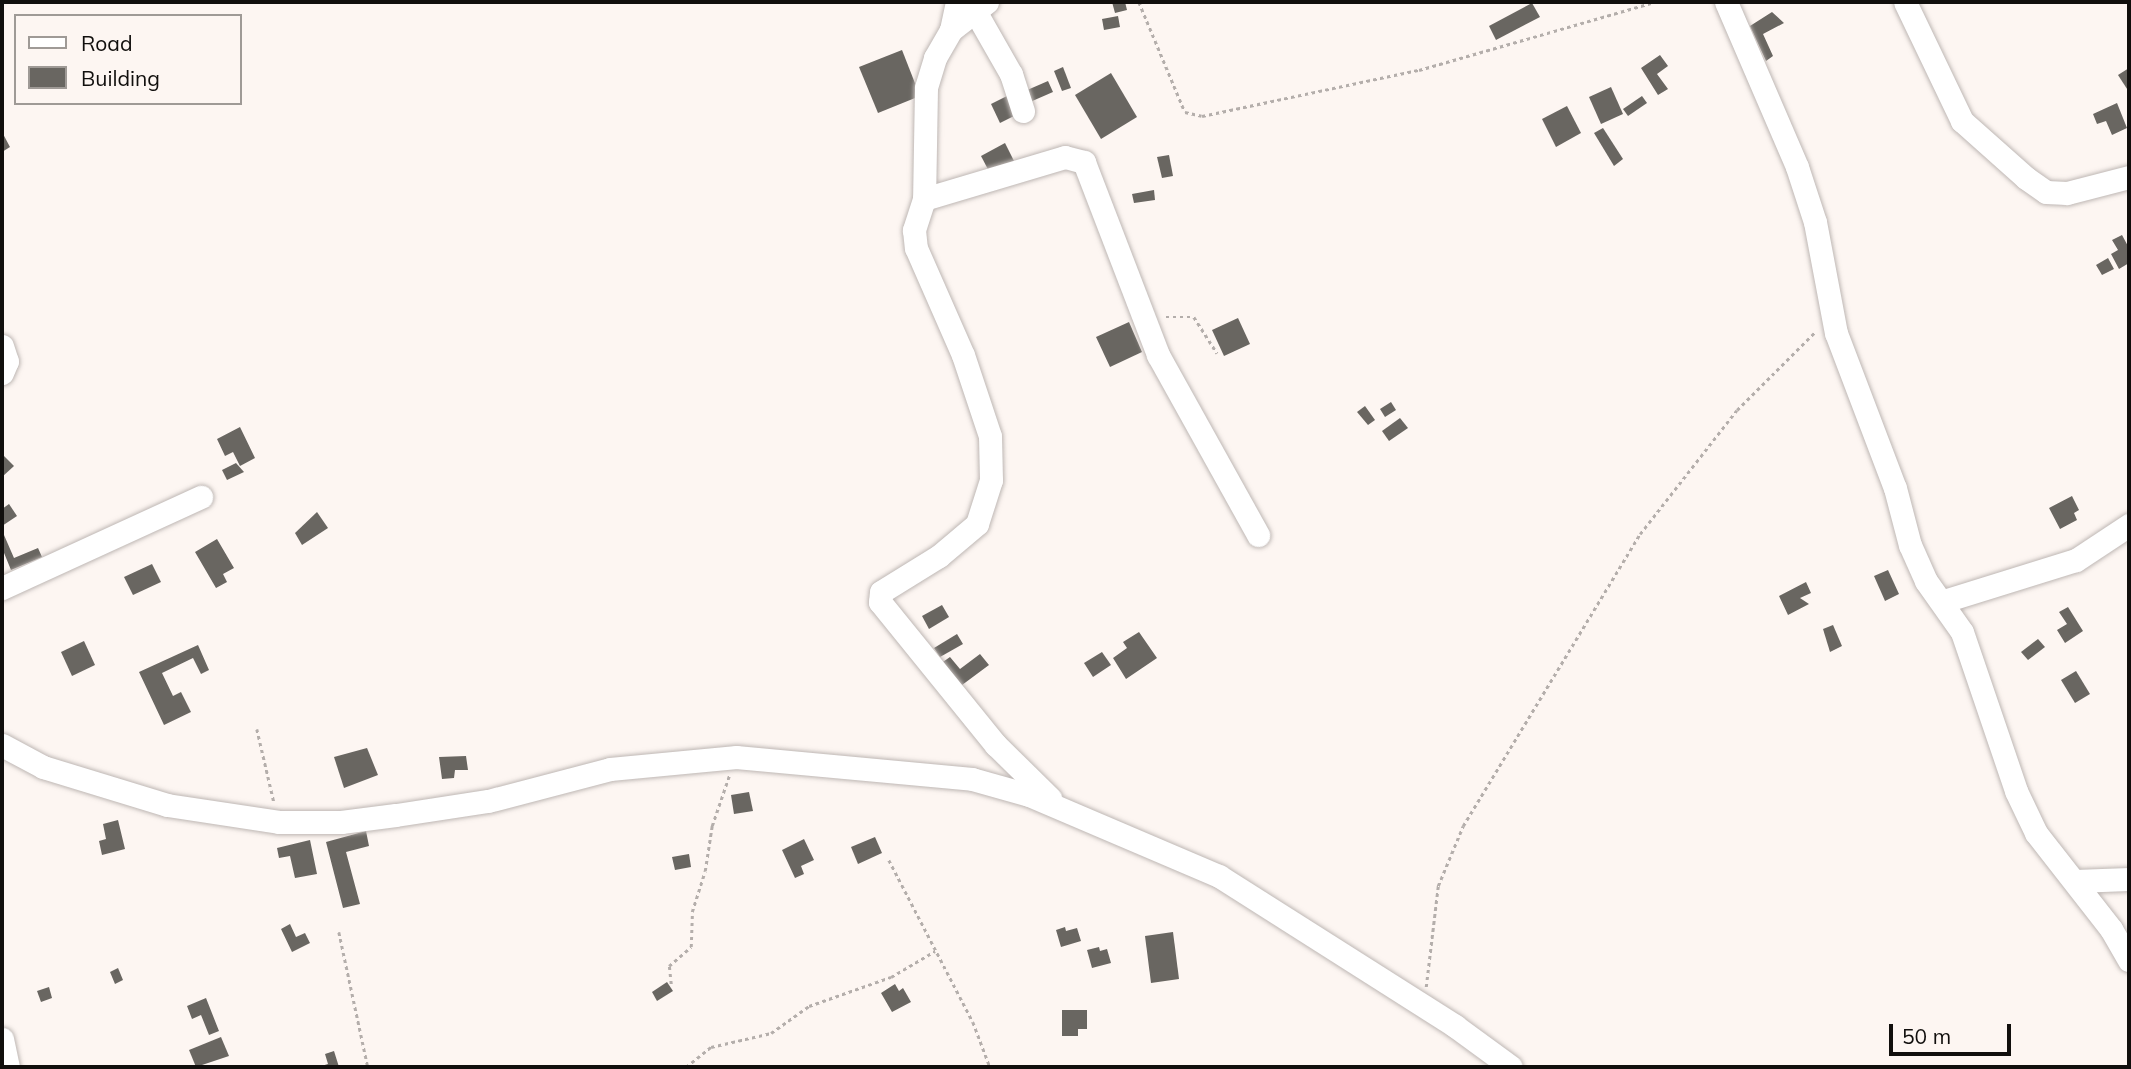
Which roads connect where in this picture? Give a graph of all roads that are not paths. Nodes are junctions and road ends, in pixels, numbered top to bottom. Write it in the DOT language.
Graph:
graph roads {
  1 [pos="1726,2"];
  2 [pos="1905,2"];
  3 [pos="966,4"];
  4 [pos="1023,111"];
  5 [pos="2129,177"];
  6 [pos="924,199"];
  7 [pos="2,346"];
  8 [pos="2,373"];
  9 [pos="201,497"];
  10 [pos="2129,525"];
  11 [pos="1258,535"];
  12 [pos="2,588"];
  13 [pos="1944,601"];
  14 [pos="2,746"];
  15 [pos="1063,809"];
  16 [pos="2129,879"];
  17 [pos="2075,881"];
  18 [pos="2129,960"];
  19 [pos="2,1039"];
  20 [pos="8,1067"];
  21 [pos="1511,1067"];
  1 -- 13 [label="street"];
  2 -- 5 [label="street"];
  3 -- 4 [label="street"];
  3 -- 6 [label="street"];
  6 -- 11 [label="street"];
  6 -- 15 [label="street"];
  7 -- 8 [label="street"];
  9 -- 12 [label="street"];
  10 -- 13 [label="street"];
  13 -- 17 [label="street"];
  14 -- 15 [label="street"];
  15 -- 21 [label="street"];
  16 -- 17 [label="street"];
  17 -- 18 [label="street"];
  19 -- 20 [label="street"];
}
